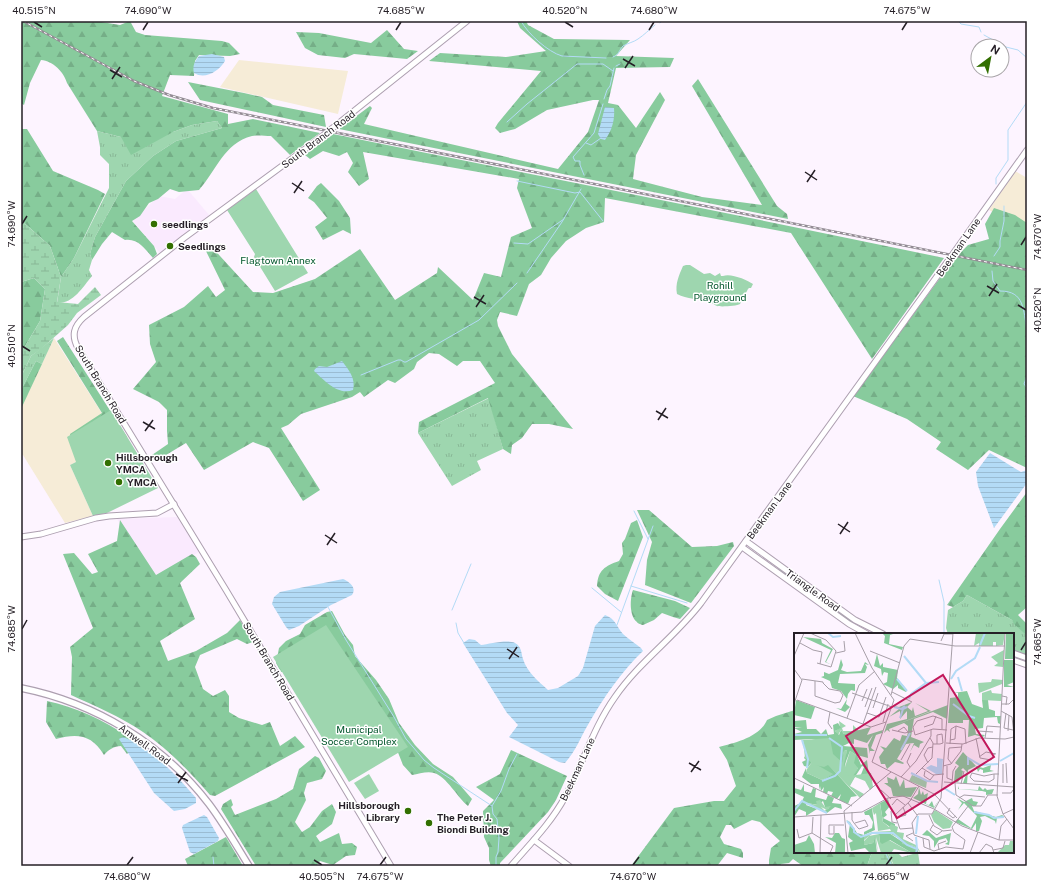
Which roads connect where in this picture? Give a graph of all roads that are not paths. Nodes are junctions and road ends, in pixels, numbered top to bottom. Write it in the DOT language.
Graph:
graph roads {
  1 [pos="467,21"];
  2 [pos="1027,150"];
  3 [pos="174,504"];
  4 [pos="21,537"];
  5 [pos="746,541"];
  6 [pos="742,547"];
  7 [pos="865,633"];
  8 [pos="881,633"];
  9 [pos="1014,653"];
  10 [pos="1027,658"];
  11 [pos="1014,660"];
  12 [pos="1027,665"];
  13 [pos="21,688"];
  14 [pos="534,840"];
  15 [pos="249,866"];
  16 [pos="391,866"];
  17 [pos="511,866"];
  18 [pos="569,866"];
  1 -- 3 [label="street, South Branch Road, bridge"];
  2 -- 5 [label="street, Beekman Lane"];
  3 -- 4 [label="street"];
  3 -- 16 [label="street, South Branch Road"];
  5 -- 6 [label="street, Beekman Lane"];
  5 -- 8 [label="street, Triangle Road"];
  6 -- 7 [label="street, Triangle Road"];
  6 -- 14 [label="street, Beekman Lane"];
  9 -- 10 [label="street"];
  11 -- 12 [label="street"];
  13 -- 15 [label="main road, Amwell Road"];
  14 -- 17 [label="street, Beekman Lane"];
  14 -- 18 [label="street"];
}
